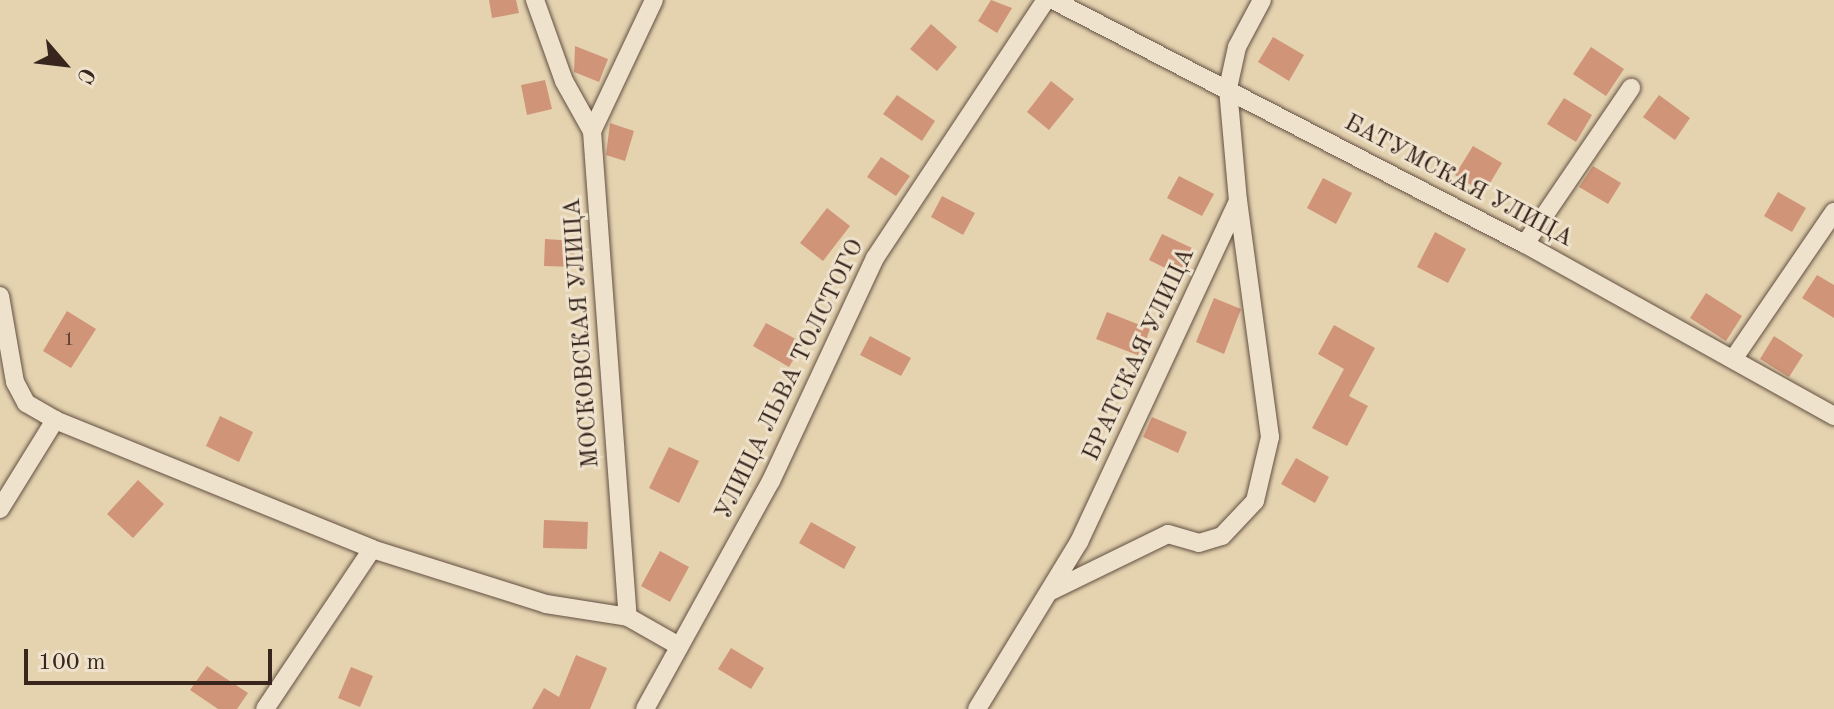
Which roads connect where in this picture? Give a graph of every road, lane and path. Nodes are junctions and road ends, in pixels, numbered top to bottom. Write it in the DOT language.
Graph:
graph roads {
  1 [pos="535,0"];
  2 [pos="654,0"];
  3 [pos="1046,0"];
  4 [pos="1053,0"];
  5 [pos="1262,0"];
  6 [pos="1228,88"];
  7 [pos="1631,88"];
  8 [pos="592,131"];
  9 [pos="1238,201"];
  10 [pos="1834,212"];
  11 [pos="1525,244"];
  12 [pos="0,296"];
  13 [pos="1734,358"];
  14 [pos="1834,416"];
  15 [pos="55,420"];
  16 [pos="0,509"];
  17 [pos="372,549"];
  18 [pos="1048,593"];
  19 [pos="628,617"];
  20 [pos="679,646"];
  21 [pos="265,709"];
  22 [pos="645,709"];
  23 [pos="977,709"];
  1 -- 8 [label="street"];
  2 -- 8 [label="street, МОСКОВСКАЯ УЛИЦА"];
  3 -- 20 [label="street, УЛИЦА ЛЬВА ТОЛСТОГО"];
  4 -- 6 [label="street, БАТУМСКАЯ УЛИЦА"];
  5 -- 6 [label="street"];
  6 -- 9 [label="street"];
  6 -- 11 [label="street, БАТУМСКАЯ УЛИЦА"];
  7 -- 11 [label="street"];
  8 -- 19 [label="street, МОСКОВСКАЯ УЛИЦА"];
  9 -- 18 [label="street, БРАТСКАЯ УЛИЦА"];
  9 -- 18 [label="street"];
  10 -- 13 [label="street"];
  11 -- 13 [label="street, БАТУМСКАЯ УЛИЦА"];
  12 -- 15 [label="street"];
  13 -- 14 [label="street, БАТУМСКАЯ УЛИЦА"];
  15 -- 16 [label="street"];
  15 -- 17 [label="street"];
  17 -- 19 [label="street"];
  17 -- 21 [label="street"];
  18 -- 23 [label="street, БРАТСКАЯ УЛИЦА"];
  19 -- 20 [label="street"];
  20 -- 22 [label="street, УЛИЦА ЛЬВА ТОЛСТОГО"];
}
